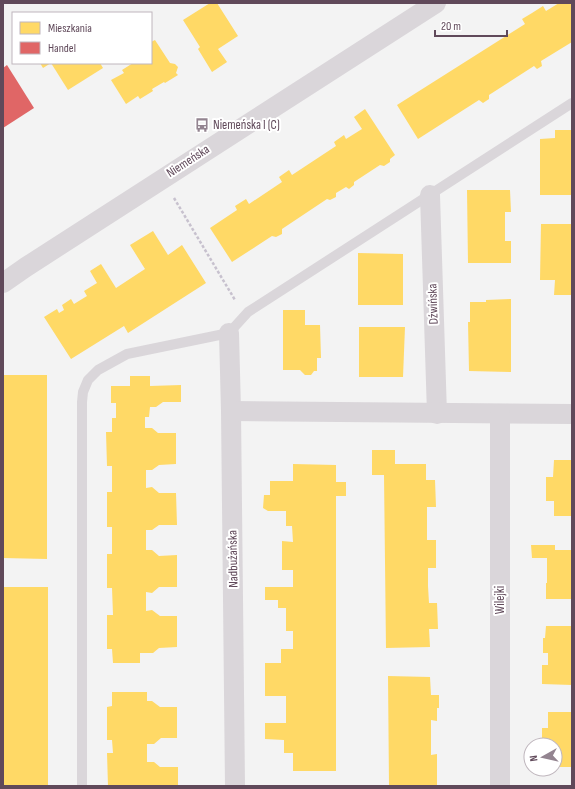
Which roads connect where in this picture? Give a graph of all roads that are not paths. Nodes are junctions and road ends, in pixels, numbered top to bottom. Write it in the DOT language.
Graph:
graph roads {
  1 [pos="436,3"];
  2 [pos="572,103"];
  3 [pos="430,195"];
  4 [pos="3,283"];
  5 [pos="229,333"];
  6 [pos="231,411"];
  7 [pos="437,414"];
  8 [pos="500,414"];
  9 [pos="572,414"];
  10 [pos="82,786"];
  11 [pos="235,786"];
  12 [pos="500,786"];
  1 -- 4 [label="street, Niemeńska"];
  2 -- 3 [label="lane"];
  3 -- 5 [label="lane"];
  3 -- 7 [label="street, Dźwińska"];
  5 -- 6 [label="street, Nadbużańska"];
  5 -- 10 [label="lane"];
  6 -- 7 [label="street"];
  6 -- 11 [label="street, Nadbużańska"];
  7 -- 8 [label="street"];
  8 -- 9 [label="street"];
  8 -- 12 [label="street, Wilejki"];
}
